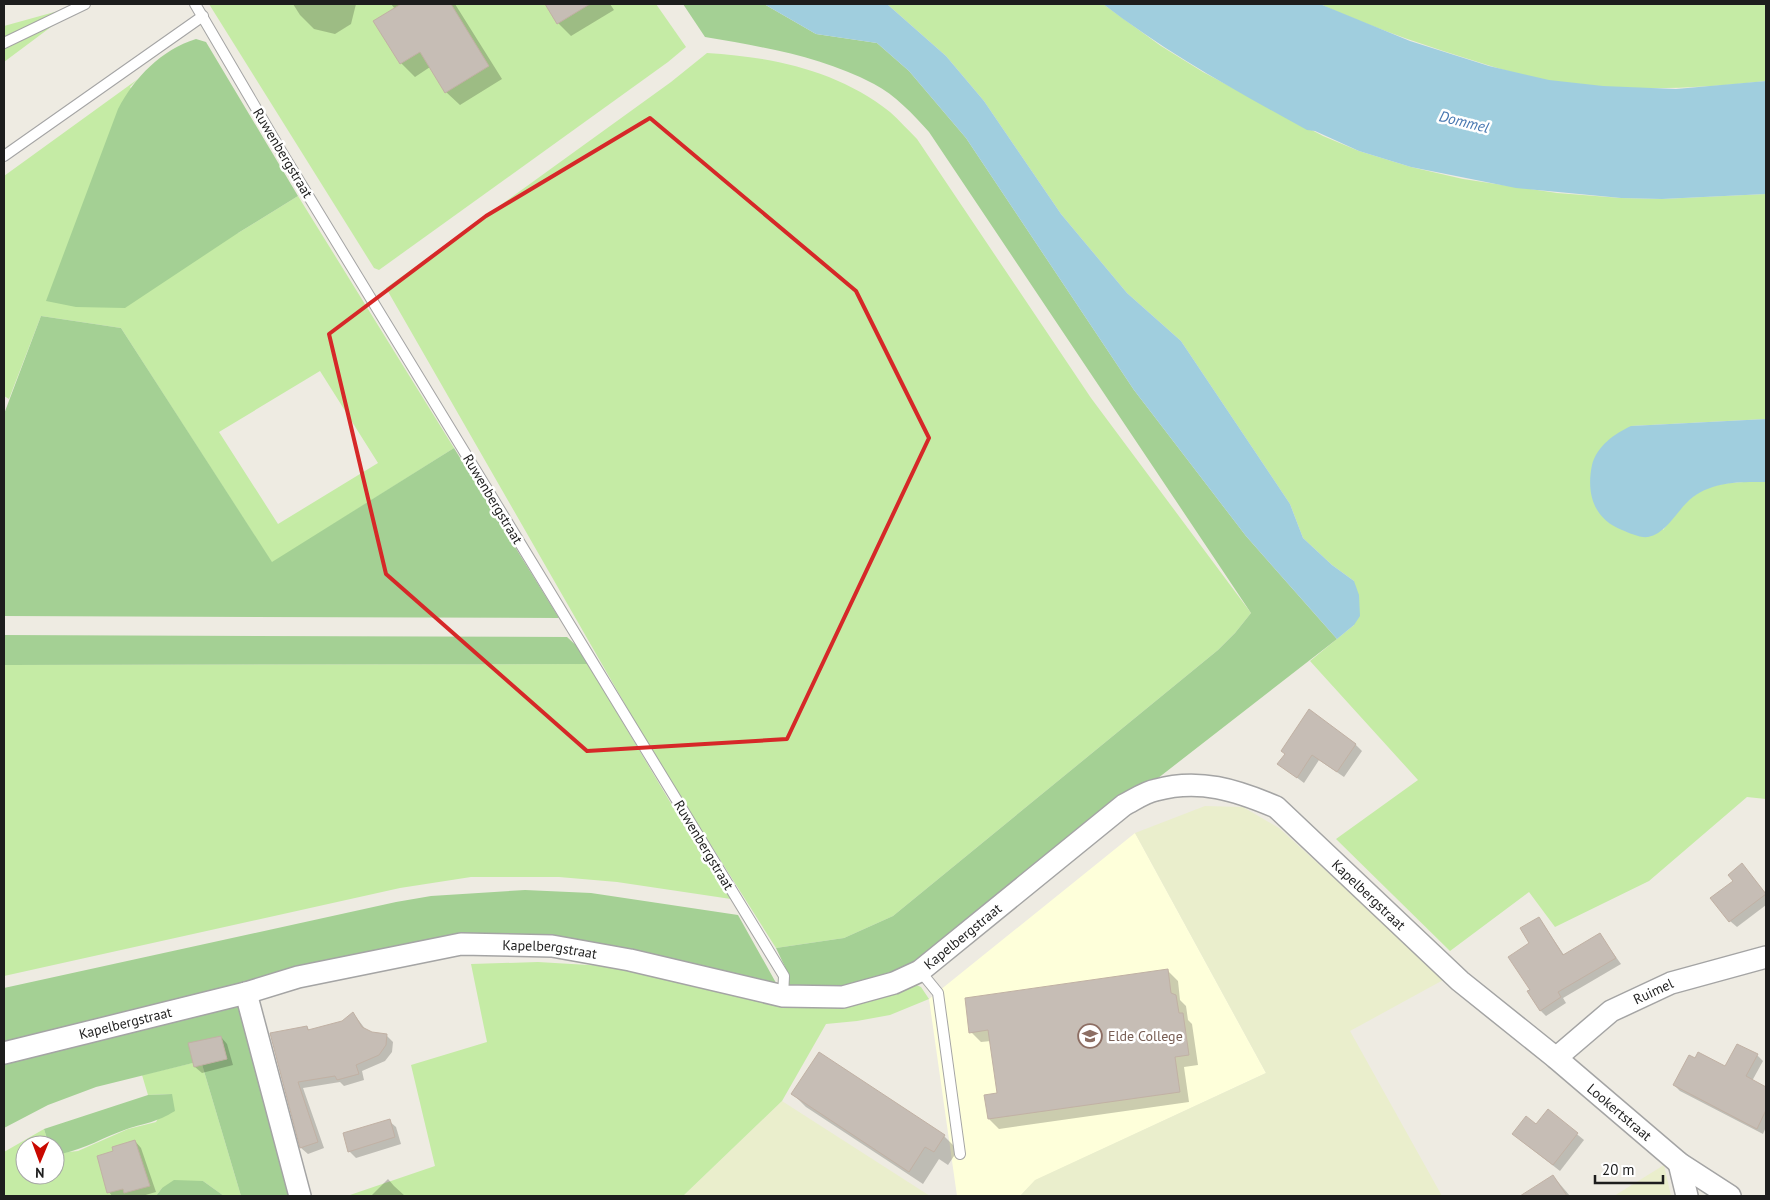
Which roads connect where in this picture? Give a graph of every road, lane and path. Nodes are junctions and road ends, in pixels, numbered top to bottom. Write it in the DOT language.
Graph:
graph roads {
  1 [pos="86,4"];
  2 [pos="195,4"];
  3 [pos="203,16"];
  4 [pos="4,43"];
  5 [pos="4,156"];
  6 [pos="1766,958"];
  7 [pos="920,972"];
  8 [pos="246,992"];
  9 [pos="783,996"];
  10 [pos="4,1053"];
  11 [pos="1556,1058"];
  12 [pos="960,1154"];
  13 [pos="1679,1163"];
  14 [pos="300,1196"];
  15 [pos="1687,1196"];
  16 [pos="1730,1196"];
  1 -- 4 [label="lane"];
  2 -- 3 [label="lane, Ruwenbergstraat"];
  3 -- 5 [label="lane"];
  3 -- 9 [label="lane, Ruwenbergstraat"];
  6 -- 11 [label="street, Ruimel"];
  7 -- 9 [label="street, Kapelbergstraat"];
  7 -- 11 [label="street, Kapelbergstraat"];
  7 -- 12 [label="lane"];
  8 -- 9 [label="street, Kapelbergstraat"];
  8 -- 10 [label="street, Kapelbergstraat"];
  8 -- 14 [label="street"];
  11 -- 13 [label="street, Lookertstraat"];
  13 -- 15 [label="street"];
  13 -- 16 [label="street, Lookertstraat"];
}
